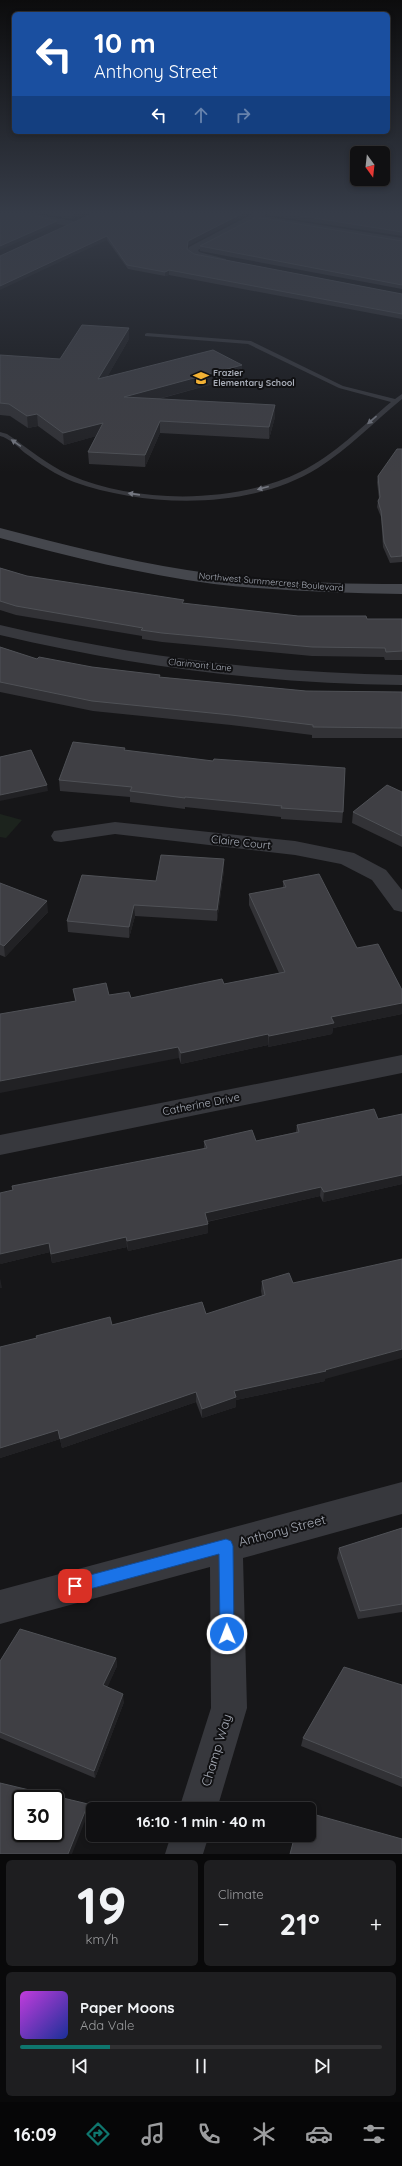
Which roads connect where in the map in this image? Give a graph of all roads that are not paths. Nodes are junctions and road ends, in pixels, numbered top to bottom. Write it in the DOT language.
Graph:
graph roads {
  1 [pos="147,335"];
  2 [pos="402,396"];
  3 [pos="395,401"];
  4 [pos="0,434"];
  5 [pos="0,533"];
  6 [pos="402,589"];
  7 [pos="0,630"];
  8 [pos="402,680"];
  9 [pos="61,836"];
  10 [pos="402,905"];
  11 [pos="402,1064"];
  12 [pos="0,1145"];
  13 [pos="402,1498"];
  14 [pos="226,1546"];
  15 [pos="0,1607"];
  16 [pos="200,1802"];
  17 [pos="188,1842"];
  18 [pos="184,1854"];
  1 -- 3 [label="lane"];
  2 -- 3 [label="lane"];
  3 -- 4 [label="lane, one-way"];
  5 -- 6 [label="street, Northwest Summercrest Boulevard"];
  7 -- 8 [label="street, Clarimont Lane"];
  9 -- 10 [label="street, Claire Court"];
  11 -- 12 [label="street, Catherine Drive"];
  13 -- 14 [label="street, Anthony Street"];
  14 -- 15 [label="street, Anthony Street"];
  14 -- 16 [label="street, Champ Way"];
  17 -- 18 [label="street"];
}
